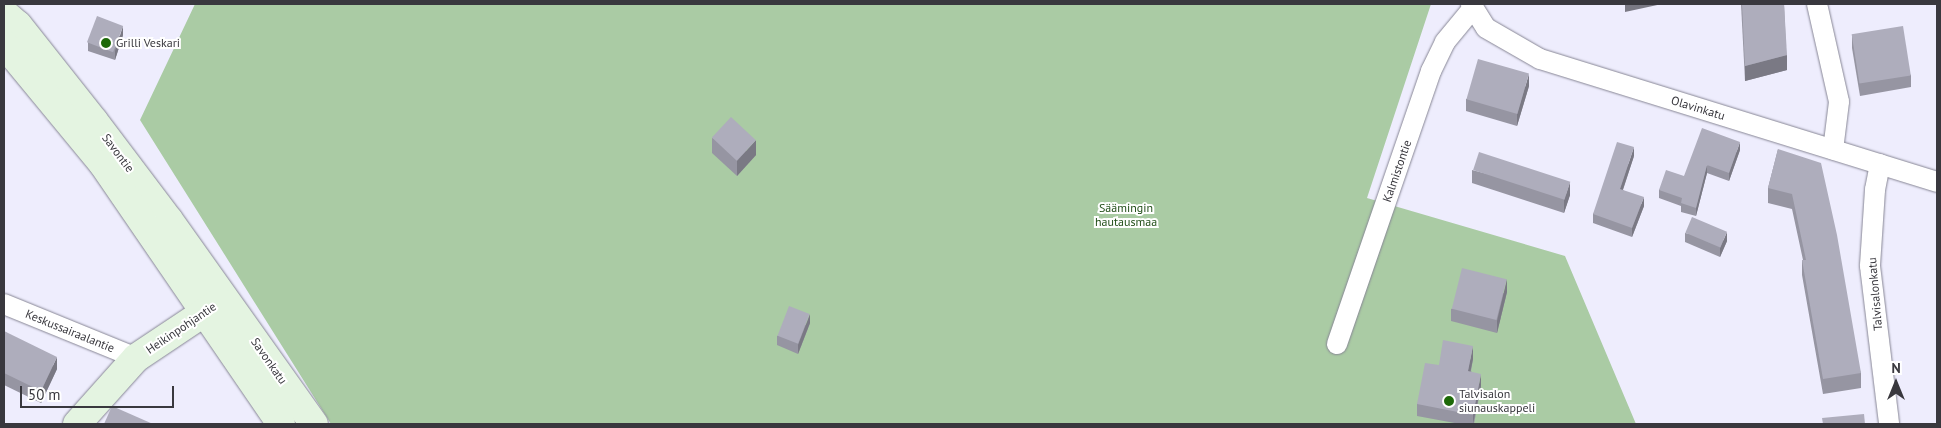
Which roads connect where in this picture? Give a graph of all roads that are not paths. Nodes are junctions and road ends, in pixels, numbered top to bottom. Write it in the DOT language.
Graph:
graph roads {
  1 [pos="1817,4"];
  2 [pos="1472,6"];
  3 [pos="4,13"];
  4 [pos="4,44"];
  5 [pos="1833,150"];
  6 [pos="1880,164"];
  7 [pos="1937,182"];
  8 [pos="4,304"];
  9 [pos="215,306"];
  10 [pos="1338,344"];
  11 [pos="136,358"];
  12 [pos="77,424"];
  13 [pos="281,424"];
  14 [pos="314,424"];
  15 [pos="1889,424"];
  1 -- 5 [label="street"];
  2 -- 5 [label="street, Olavinkatu"];
  2 -- 10 [label="street, Kalmistontie"];
  3 -- 9 [label="main road, Savontie"];
  4 -- 9 [label="main road, Savontie"];
  5 -- 6 [label="street, Olavinkatu"];
  6 -- 7 [label="street, Olavinkatu"];
  6 -- 15 [label="street, Talvisalonkatu"];
  8 -- 11 [label="street, Keskussairaalantie"];
  9 -- 11 [label="main road, Heikinpohjantie"];
  9 -- 13 [label="main road, Savonkatu"];
  9 -- 14 [label="main road, Savonkatu"];
  11 -- 12 [label="main road, Heikinpohjantie"];
}
